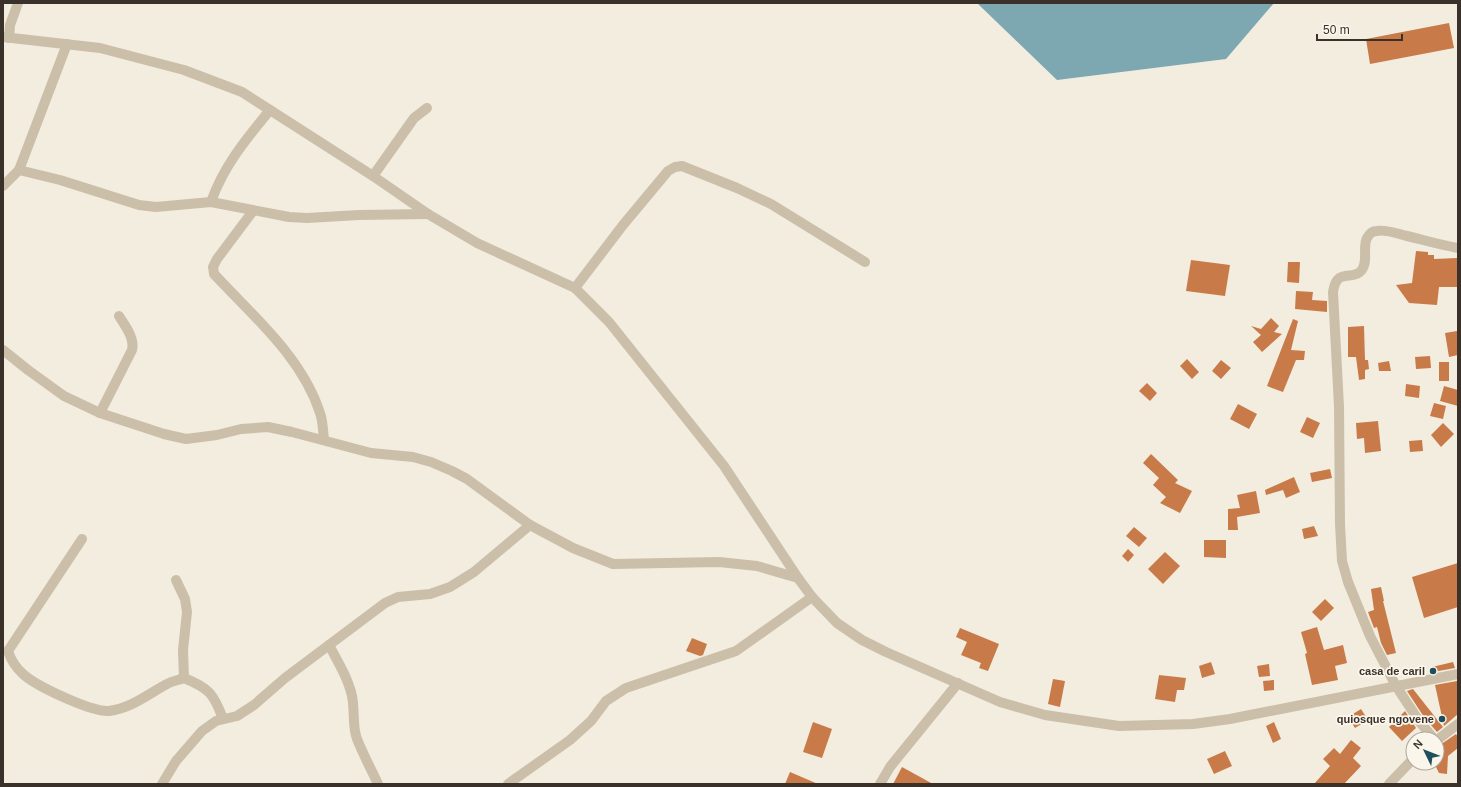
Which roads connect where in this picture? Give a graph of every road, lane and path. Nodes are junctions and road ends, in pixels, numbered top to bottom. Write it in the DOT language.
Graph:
graph roads {
  1 [pos="18,3"];
  2 [pos="6,38"];
  3 [pos="67,44"];
  4 [pos="426,108"];
  5 [pos="270,110"];
  6 [pos="19,170"];
  7 [pos="373,176"];
  8 [pos="3,186"];
  9 [pos="211,202"];
  10 [pos="252,211"];
  11 [pos="428,214"];
  12 [pos="1458,248"];
  13 [pos="865,262"];
  14 [pos="575,288"];
  15 [pos="120,316"];
  16 [pos="3,350"];
  17 [pos="100,413"];
  18 [pos="324,440"];
  19 [pos="530,525"];
  20 [pos="82,538"];
  21 [pos="798,578"];
  22 [pos="176,580"];
  23 [pos="812,596"];
  24 [pos="330,645"];
  25 [pos="1458,674"];
  26 [pos="184,678"];
  27 [pos="958,683"];
  28 [pos="1396,686"];
  29 [pos="223,719"];
  30 [pos="1458,724"];
  31 [pos="1428,731"];
  32 [pos="1445,733"];
  33 [pos="1405,767"];
  34 [pos="162,784"];
  35 [pos="378,784"];
  36 [pos="508,784"];
  37 [pos="880,784"];
  38 [pos="1389,784"];
  1 -- 2 [label="street"];
  2 -- 3 [label="street"];
  3 -- 5 [label="street"];
  3 -- 6 [label="street"];
  4 -- 7 [label="street"];
  5 -- 7 [label="street"];
  5 -- 9 [label="street"];
  6 -- 8 [label="street"];
  6 -- 9 [label="street"];
  7 -- 11 [label="street"];
  9 -- 10 [label="street"];
  10 -- 11 [label="street"];
  10 -- 18 [label="street"];
  11 -- 14 [label="street"];
  12 -- 28 [label="street"];
  13 -- 14 [label="street"];
  14 -- 21 [label="street"];
  15 -- 17 [label="street"];
  16 -- 17 [label="street"];
  17 -- 18 [label="street"];
  18 -- 19 [label="street"];
  19 -- 21 [label="street"];
  19 -- 24 [label="street"];
  20 -- 26 [label="street"];
  21 -- 23 [label="street"];
  22 -- 26 [label="street"];
  23 -- 27 [label="street"];
  23 -- 36 [label="street"];
  24 -- 29 [label="street"];
  24 -- 35 [label="street"];
  25 -- 28 [label="street"];
  26 -- 29 [label="street"];
  27 -- 28 [label="street"];
  27 -- 37 [label="street"];
  28 -- 31 [label="street"];
  29 -- 34 [label="street"];
  30 -- 32 [label="street"];
  33 -- 38 [label="street"];
}
